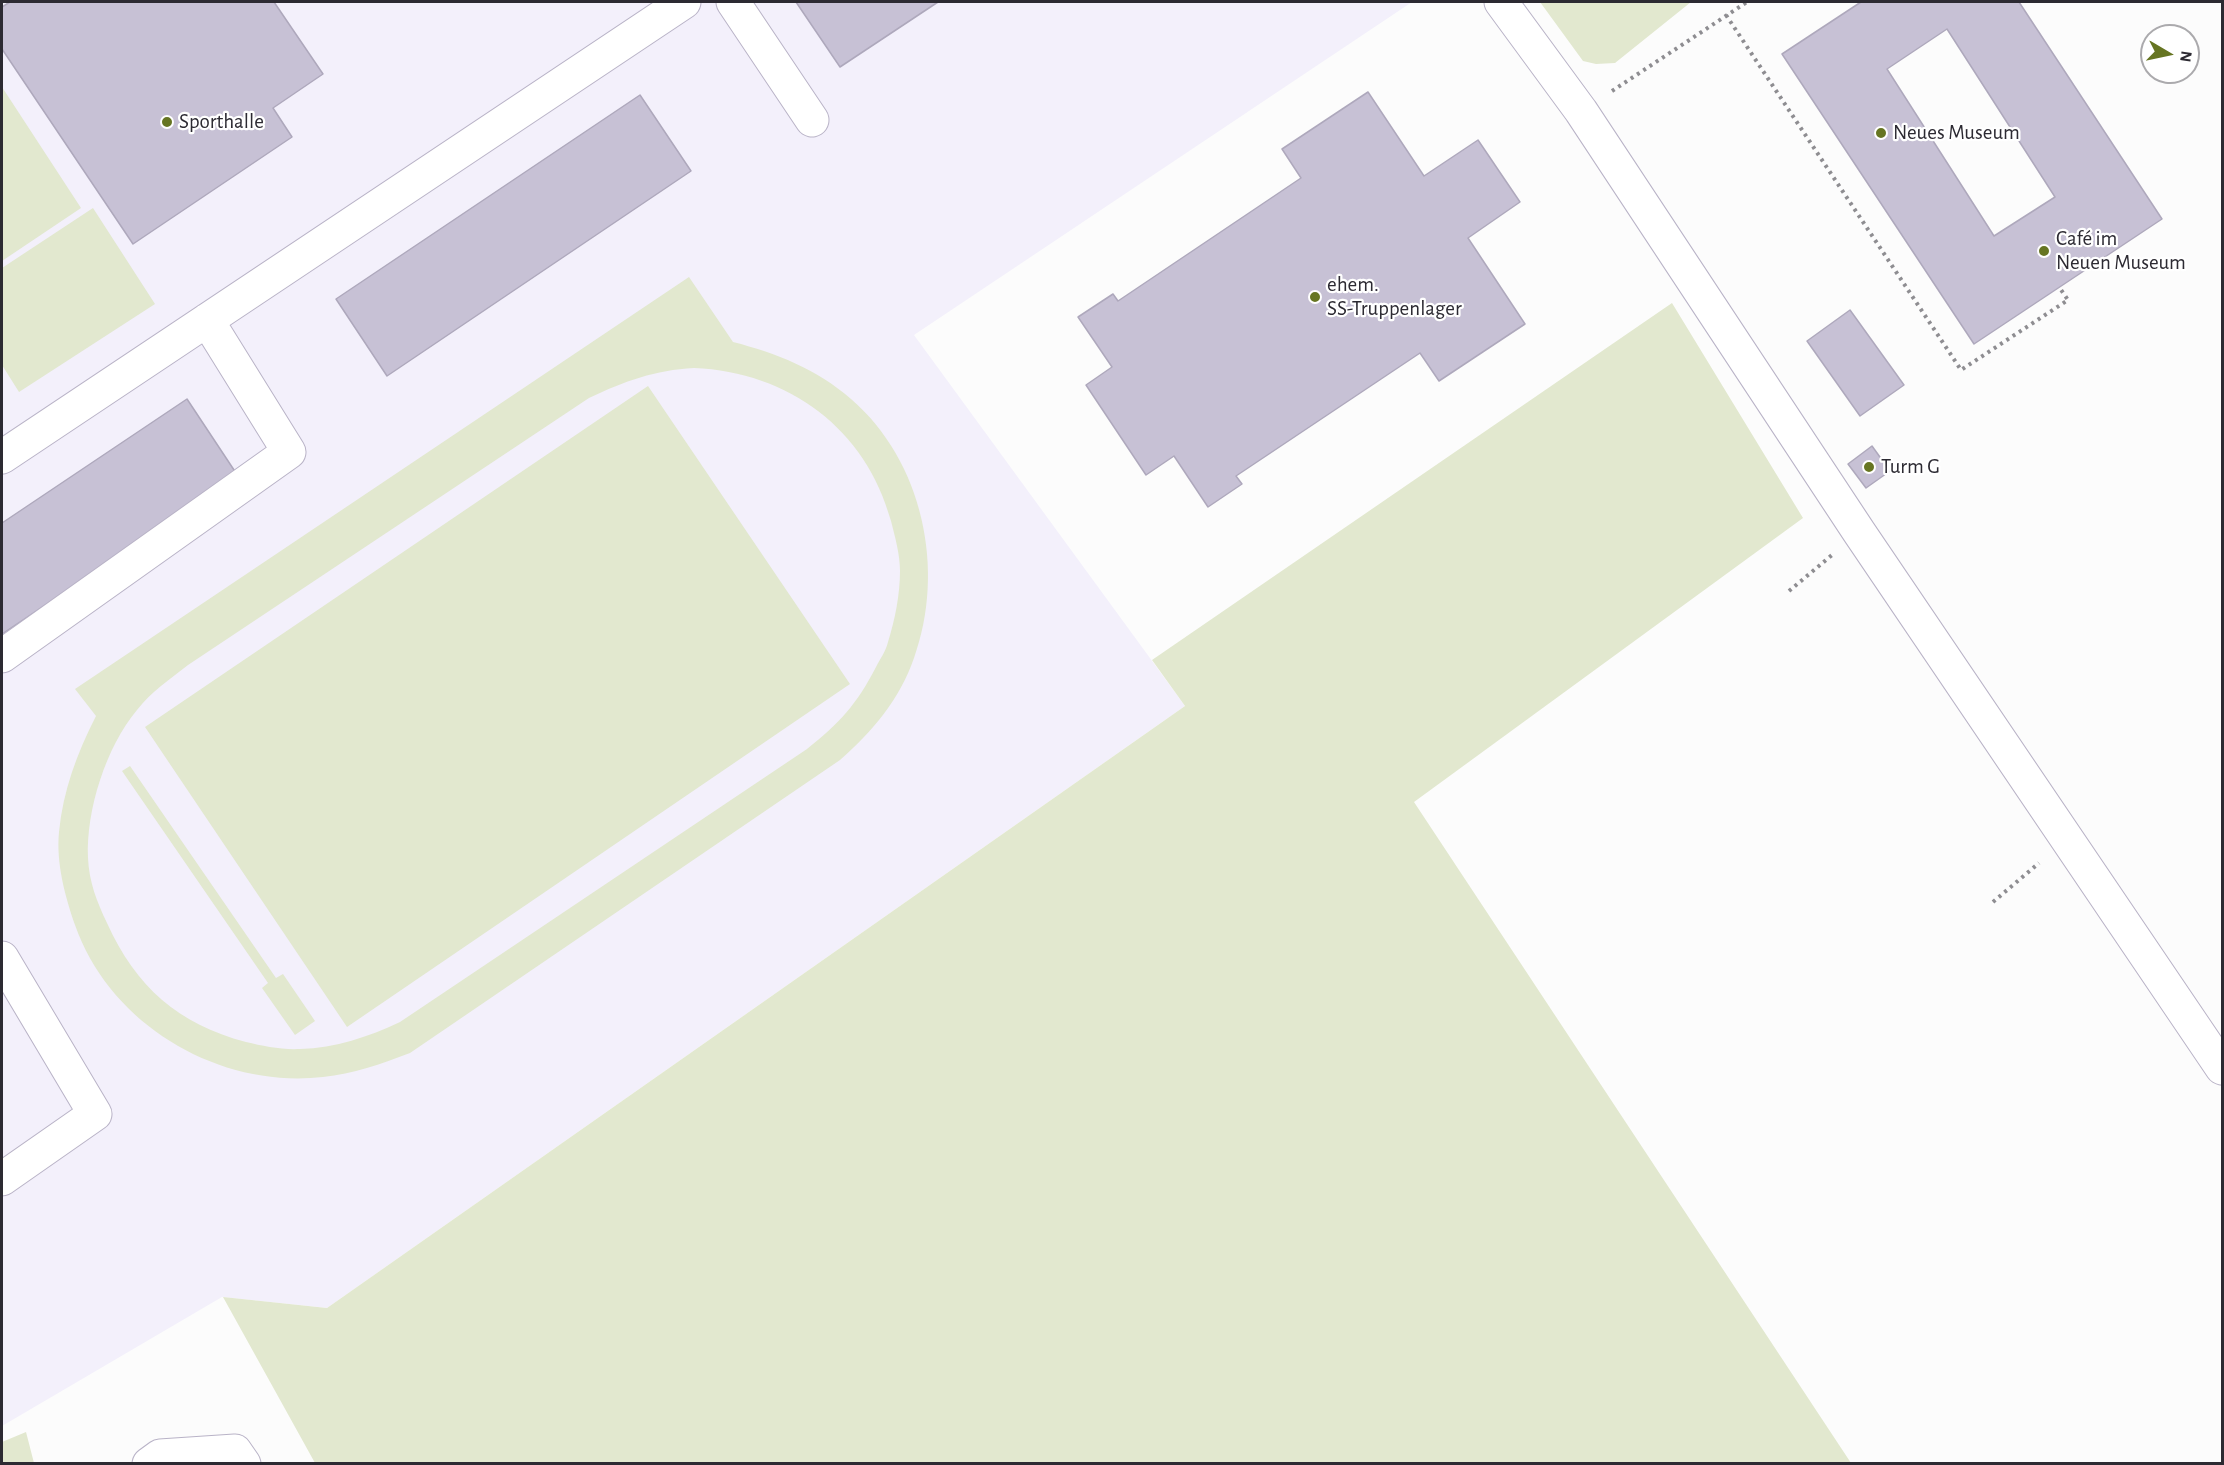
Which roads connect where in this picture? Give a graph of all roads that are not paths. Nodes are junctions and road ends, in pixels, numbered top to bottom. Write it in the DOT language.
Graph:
graph roads {
  1 [pos="684,2"];
  2 [pos="733,2"];
  3 [pos="1501,2"];
  4 [pos="812,120"];
  5 [pos="207,320"];
  6 [pos="2,457"];
  7 [pos="2,656"];
  8 [pos="2,958"];
  9 [pos="2223,1068"];
  10 [pos="2,1179"];
  11 [pos="149,1464"];
  12 [pos="244,1464"];
  1 -- 5 [label="lane"];
  2 -- 4 [label="lane"];
  3 -- 9 [label="lane"];
  5 -- 6 [label="lane"];
  5 -- 7 [label="lane"];
  8 -- 10 [label="lane"];
  11 -- 12 [label="lane"];
}
